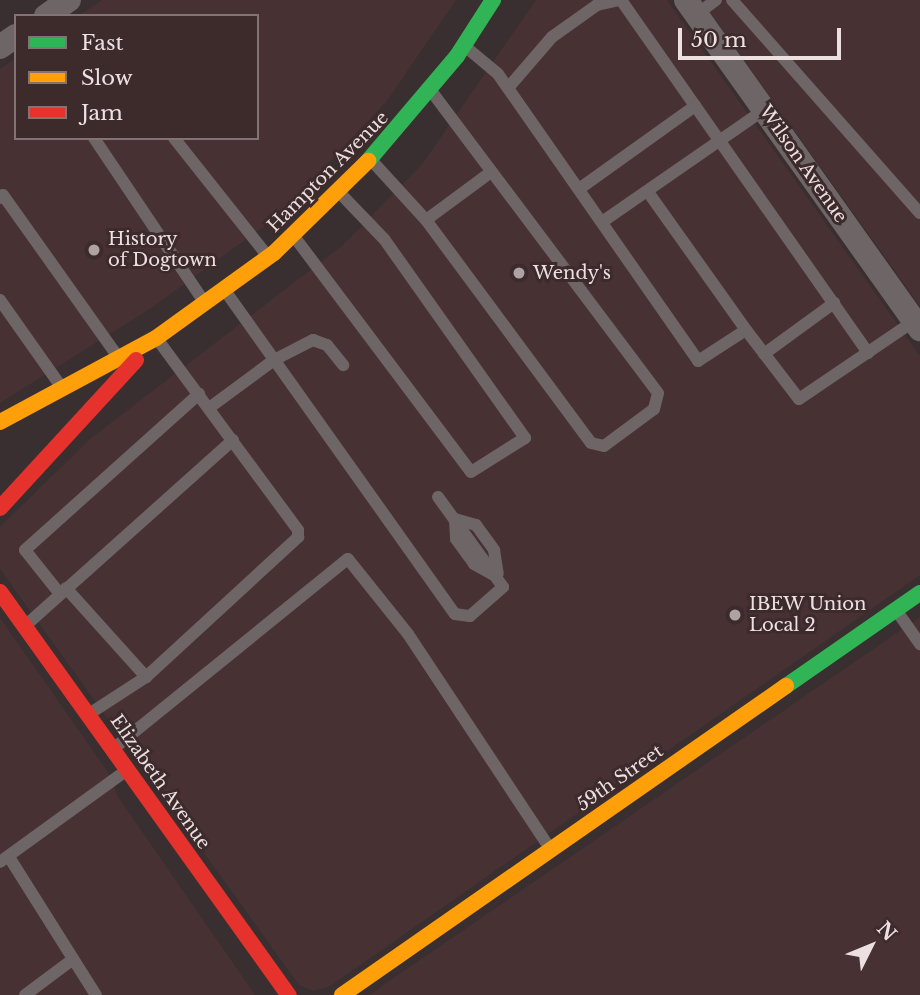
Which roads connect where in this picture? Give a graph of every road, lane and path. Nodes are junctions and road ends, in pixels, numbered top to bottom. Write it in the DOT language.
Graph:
graph roads {
  1 [pos="69,0"];
  2 [pos="620,0"];
  3 [pos="716,0"];
  4 [pos="732,0"];
  5 [pos="491,1"];
  6 [pos="691,7"];
  7 [pos="49,14"];
  8 [pos="464,46"];
  9 [pos="508,88"];
  10 [pos="430,90"];
  11 [pos="695,106"];
  12 [pos="764,110"];
  13 [pos="95,140"];
  14 [pos="176,140"];
  15 [pos="720,141"];
  16 [pos="371,159"];
  17 [pos="491,172"];
  18 [pos="579,189"];
  19 [pos="339,192"];
  20 [pos="648,192"];
  21 [pos="1,194"];
  22 [pos="920,213"];
  23 [pos="426,220"];
  24 [pos="603,222"];
  25 [pos="293,235"];
  26 [pos="268,257"];
  27 [pos="224,289"];
  28 [pos="0,300"];
  29 [pos="205,303"];
  30 [pos="834,303"];
  31 [pos="917,325"];
  32 [pos="746,330"];
  33 [pos="156,338"];
  34 [pos="869,353"];
  35 [pos="764,354"];
  36 [pos="119,358"];
  37 [pos="274,360"];
  38 [pos="343,365"];
  39 [pos="62,388"];
  40 [pos="199,394"];
  41 [pos="209,408"];
  42 [pos="0,422"];
  43 [pos="233,440"];
  44 [pos="438,497"];
  45 [pos="0,508"];
  46 [pos="455,519"];
  47 [pos="498,578"];
  48 [pos="63,591"];
  49 [pos="0,592"];
  50 [pos="920,593"];
  51 [pos="895,610"];
  52 [pos="25,626"];
  53 [pos="920,644"];
  54 [pos="146,677"];
  55 [pos="89,714"];
  56 [pos="112,749"];
  57 [pos="128,770"];
  58 [pos="551,850"];
  59 [pos="4,859"];
  60 [pos="72,960"];
  61 [pos="25,995"];
  62 [pos="96,995"];
  63 [pos="289,995"];
  64 [pos="342,995"];
  1 -- 7 [label="street"];
  2 -- 9 [label="lane"];
  2 -- 11 [label="lane"];
  3 -- 6 [label="lane"];
  4 -- 22 [label="lane"];
  5 -- 8 [label="street, Hampton Avenue"];
  6 -- 12 [label="street, Wilson Avenue"];
  8 -- 9 [label="lane"];
  8 -- 10 [label="street, Hampton Avenue"];
  9 -- 18 [label="lane"];
  10 -- 16 [label="street, Hampton Avenue"];
  10 -- 17 [label="lane"];
  11 -- 15 [label="lane"];
  11 -- 18 [label="lane"];
  12 -- 15 [label="lane"];
  12 -- 31 [label="street, Wilson Avenue"];
  13 -- 29 [label="lane"];
  14 -- 26 [label="lane"];
  15 -- 20 [label="lane"];
  15 -- 30 [label="lane"];
  16 -- 19 [label="street, Hampton Avenue"];
  16 -- 23 [label="lane"];
  17 -- 23 [label="lane"];
  17 -- 23 [label="lane"];
  18 -- 24 [label="lane"];
  19 -- 25 [label="street, Hampton Avenue"];
  19 -- 25 [label="lane"];
  20 -- 24 [label="lane"];
  20 -- 32 [label="lane"];
  21 -- 36 [label="lane"];
  24 -- 32 [label="lane"];
  25 -- 26 [label="street, Hampton Avenue"];
  26 -- 27 [label="street, Hampton Avenue"];
  27 -- 29 [label="street, Hampton Avenue"];
  27 -- 37 [label="lane"];
  28 -- 39 [label="lane"];
  29 -- 33 [label="street, Hampton Avenue"];
  30 -- 34 [label="lane"];
  30 -- 35 [label="lane"];
  31 -- 34 [label="lane"];
  32 -- 35 [label="lane"];
  33 -- 36 [label="street, Hampton Avenue"];
  33 -- 40 [label="lane"];
  33 -- 45 [label="street, Hampton Avenue"];
  34 -- 35 [label="lane"];
  36 -- 39 [label="street, Hampton Avenue"];
  37 -- 38 [label="lane"];
  37 -- 41 [label="lane"];
  37 -- 47 [label="lane"];
  39 -- 42 [label="street, Hampton Avenue"];
  40 -- 41 [label="lane"];
  40 -- 48 [label="lane"];
  41 -- 43 [label="lane"];
  43 -- 48 [label="lane"];
  43 -- 54 [label="lane"];
  44 -- 46 [label="lane"];
  46 -- 47 [label="lane"];
  46 -- 47 [label="lane"];
  48 -- 52 [label="lane"];
  48 -- 54 [label="lane"];
  49 -- 52 [label="street, Elizabeth Avenue"];
  50 -- 51 [label="street, 59th Street"];
  51 -- 53 [label="lane"];
  51 -- 58 [label="street, 59th Street"];
  52 -- 55 [label="street, Elizabeth Avenue"];
  54 -- 55 [label="lane"];
  55 -- 56 [label="street, Elizabeth Avenue"];
  56 -- 57 [label="street, Elizabeth Avenue"];
  56 -- 58 [label="lane"];
  57 -- 59 [label="lane"];
  57 -- 63 [label="street, Elizabeth Avenue"];
  58 -- 64 [label="street, 59th Street"];
  59 -- 60 [label="lane"];
  60 -- 61 [label="lane"];
  60 -- 62 [label="lane"];
}
